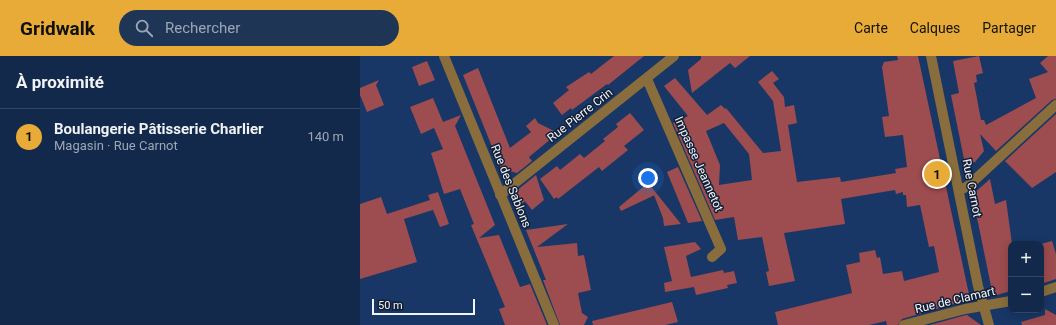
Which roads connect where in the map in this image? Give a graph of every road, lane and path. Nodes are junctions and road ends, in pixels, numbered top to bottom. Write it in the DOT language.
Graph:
graph roads {
  1 [pos="444,56"];
  2 [pos="674,56"];
  3 [pos="931,56"];
  4 [pos="647,79"];
  5 [pos="1056,105"];
  6 [pos="960,190"];
  7 [pos="500,195"];
  8 [pos="712,257"];
  9 [pos="1056,287"];
  10 [pos="1044,291"];
  11 [pos="1008,302"];
  12 [pos="984,307"];
  13 [pos="554,325"];
  14 [pos="904,325"];
  15 [pos="989,325"];
  1 -- 7 [label="street, Rue des Sablons"];
  2 -- 4 [label="street, Rue Pierre Crin"];
  3 -- 6 [label="street, Rue Carnot"];
  4 -- 7 [label="street, Rue Pierre Crin"];
  4 -- 8 [label="street, Impasse Jeannetot"];
  5 -- 6 [label="street"];
  6 -- 12 [label="street, Rue Carnot"];
  7 -- 13 [label="street, Rue des Sablons"];
  9 -- 10 [label="street"];
  11 -- 12 [label="street, Rue de Clamart"];
  12 -- 14 [label="street, Rue de Clamart"];
  12 -- 15 [label="street, Rue Carnot"];
}
